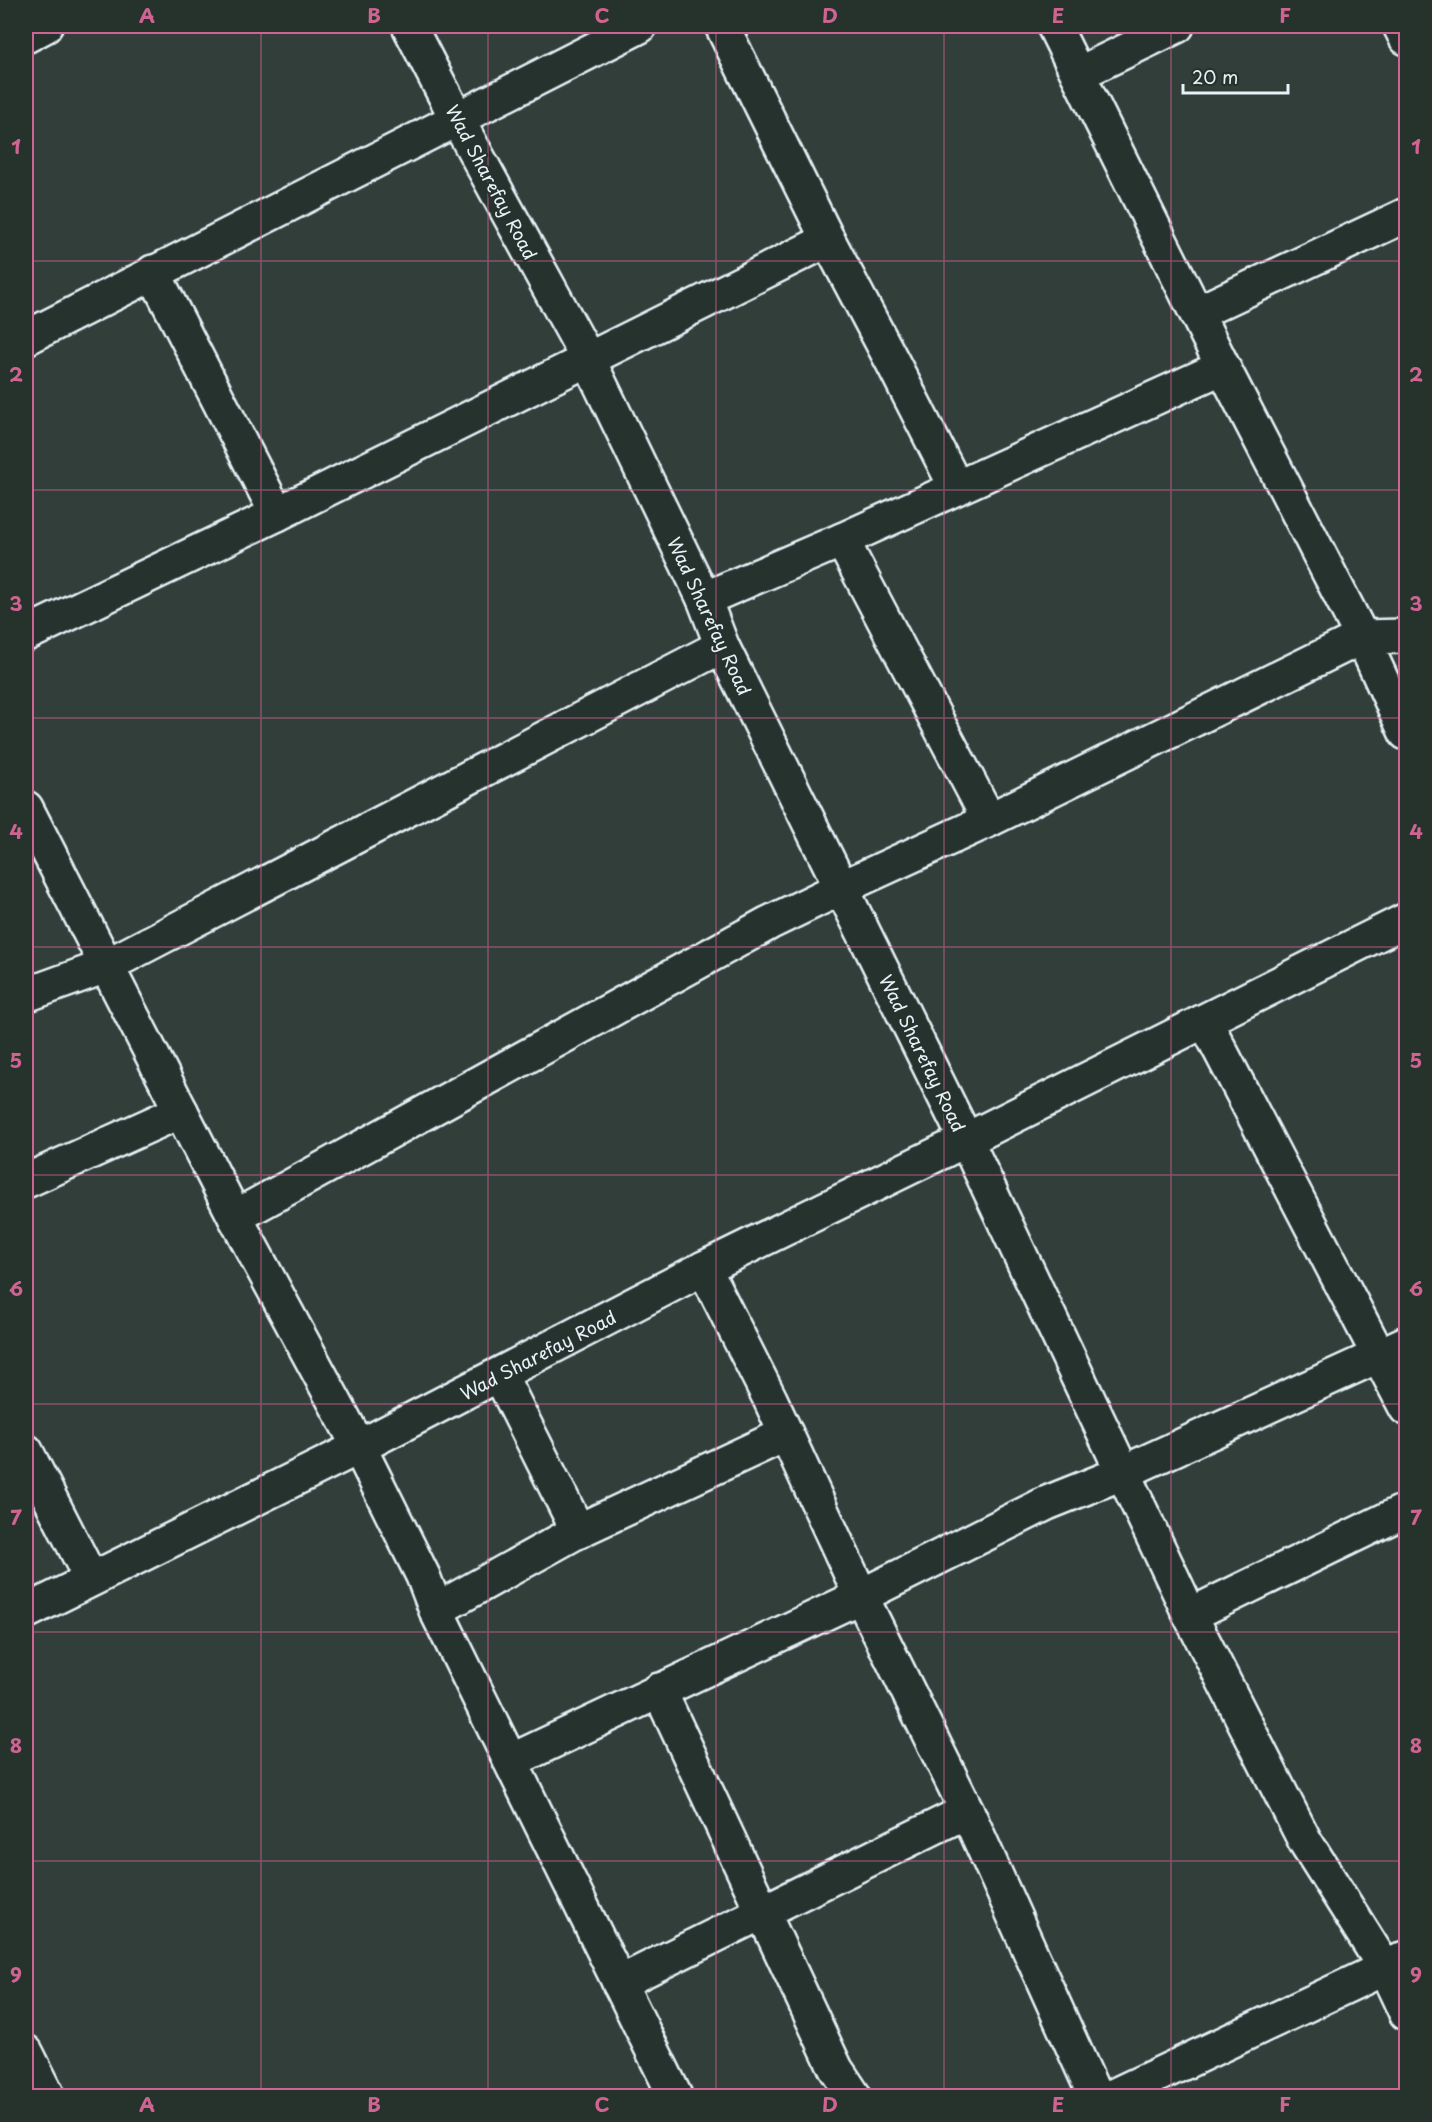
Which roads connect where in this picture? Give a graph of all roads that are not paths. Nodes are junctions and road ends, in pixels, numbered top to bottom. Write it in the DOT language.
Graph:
graph roads {
  1 [pos="45,26"];
  2 [pos="409,26"];
  3 [pos="640,26"];
  4 [pos="722,26"];
  5 [pos="1054,26"];
  6 [pos="1177,26"];
  7 [pos="1400,26"];
  8 [pos="26,36"];
  9 [pos="1407,38"];
  10 [pos="1078,74"];
  11 [pos="457,119"];
  12 [pos="1407,215"];
  13 [pos="828,240"];
  14 [pos="153,272"];
  15 [pos="1197,313"];
  16 [pos="26,338"];
  17 [pos="588,359"];
  18 [pos="1223,367"];
  19 [pos="956,487"];
  20 [pos="277,514"];
  21 [pos="842,540"];
  22 [pos="704,599"];
  23 [pos="26,634"];
  24 [pos="1407,636"];
  25 [pos="1362,638"];
  26 [pos="722,646"];
  27 [pos="1407,733"];
  28 [pos="26,808"];
  29 [pos="989,820"];
  30 [pos="841,888"];
  31 [pos="1407,920"];
  32 [pos="106,966"];
  33 [pos="26,994"];
  34 [pos="1205,1021"];
  35 [pos="181,1111"];
  36 [pos="966,1140"];
  37 [pos="26,1181"];
  38 [pos="235,1217"];
  39 [pos="704,1268"];
  40 [pos="1394,1349"];
  41 [pos="500,1375"];
  42 [pos="1407,1408"];
  43 [pos="786,1434"];
  44 [pos="359,1447"];
  45 [pos="26,1451"];
  46 [pos="1122,1473"];
  47 [pos="1407,1510"];
  48 [pos="578,1531"];
  49 [pos="91,1579"];
  50 [pos="861,1596"];
  51 [pos="436,1610"];
  52 [pos="26,1612"];
  53 [pos="1190,1616"];
  54 [pos="659,1690"];
  55 [pos="512,1761"];
  56 [pos="967,1811"];
  57 [pos="763,1912"];
  58 [pos="1396,1963"];
  59 [pos="619,1983"];
  60 [pos="1407,2013"];
  61 [pos="26,2052"];
  62 [pos="48,2097"];
  63 [pos="675,2097"];
  64 [pos="854,2097"];
  65 [pos="1095,2097"];
  66 [pos="1113,2097"];
  1 -- 8 [label="street"];
  2 -- 11 [label="street, Wad Sharefay Road"];
  3 -- 11 [label="street"];
  4 -- 13 [label="street"];
  5 -- 10 [label="street"];
  6 -- 10 [label="street"];
  7 -- 9 [label="street"];
  10 -- 15 [label="street"];
  11 -- 14 [label="street"];
  11 -- 17 [label="street, Wad Sharefay Road"];
  12 -- 15 [label="street"];
  13 -- 17 [label="street"];
  13 -- 19 [label="street"];
  14 -- 16 [label="street"];
  14 -- 20 [label="street"];
  15 -- 18 [label="street"];
  17 -- 20 [label="street"];
  17 -- 22 [label="street, Wad Sharefay Road"];
  18 -- 19 [label="street"];
  18 -- 25 [label="street"];
  19 -- 21 [label="street"];
  20 -- 23 [label="street"];
  21 -- 22 [label="street"];
  21 -- 29 [label="street"];
  22 -- 26 [label="street, Wad Sharefay Road"];
  24 -- 25 [label="street"];
  25 -- 27 [label="street"];
  25 -- 29 [label="street"];
  26 -- 30 [label="street, Wad Sharefay Road"];
  26 -- 32 [label="street"];
  28 -- 32 [label="street"];
  29 -- 30 [label="street"];
  30 -- 36 [label="street, Wad Sharefay Road"];
  30 -- 38 [label="street"];
  31 -- 34 [label="street"];
  32 -- 33 [label="street"];
  32 -- 35 [label="street"];
  34 -- 36 [label="street"];
  34 -- 40 [label="street"];
  35 -- 37 [label="street"];
  35 -- 38 [label="street"];
  36 -- 39 [label="street, Wad Sharefay Road"];
  36 -- 46 [label="street"];
  38 -- 44 [label="street"];
  39 -- 41 [label="street, Wad Sharefay Road"];
  39 -- 43 [label="street"];
  40 -- 42 [label="street"];
  40 -- 46 [label="street"];
  41 -- 44 [label="street, Wad Sharefay Road"];
  41 -- 48 [label="street"];
  43 -- 48 [label="street"];
  43 -- 50 [label="street"];
  44 -- 49 [label="street, Wad Sharefay Road"];
  44 -- 51 [label="street"];
  45 -- 49 [label="street"];
  46 -- 50 [label="street"];
  46 -- 53 [label="street"];
  47 -- 53 [label="street"];
  48 -- 51 [label="street"];
  49 -- 52 [label="street, Wad Sharefay Road"];
  50 -- 54 [label="street"];
  50 -- 56 [label="street"];
  51 -- 55 [label="street"];
  53 -- 58 [label="street"];
  54 -- 55 [label="street"];
  54 -- 57 [label="street"];
  55 -- 59 [label="street"];
  56 -- 57 [label="street"];
  56 -- 65 [label="street"];
  57 -- 59 [label="street"];
  57 -- 64 [label="street"];
  58 -- 60 [label="street"];
  58 -- 66 [label="street"];
  59 -- 63 [label="street"];
  61 -- 62 [label="street"];
}
